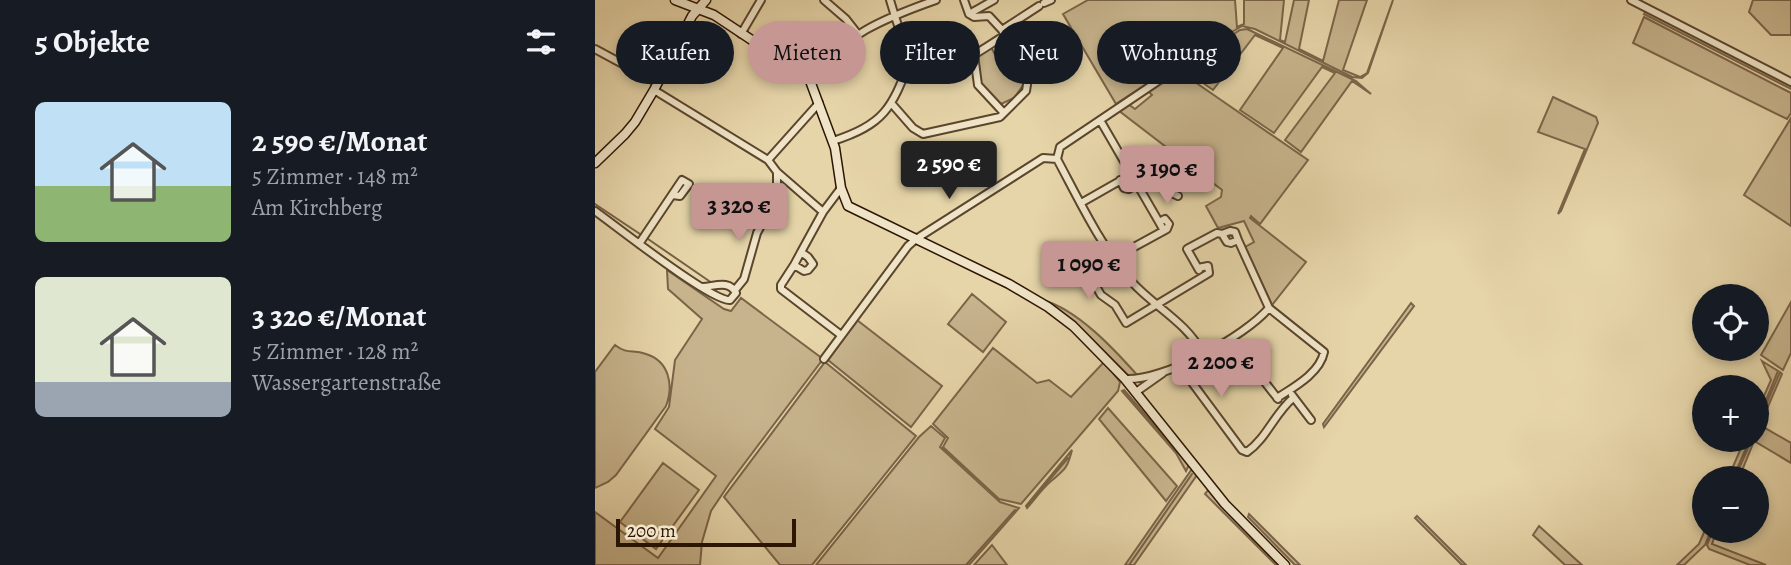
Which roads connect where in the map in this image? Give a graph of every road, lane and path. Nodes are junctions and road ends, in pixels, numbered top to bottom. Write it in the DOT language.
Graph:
graph roads {
  1 [pos="675,0"];
  2 [pos="706,0"];
  3 [pos="761,0"];
  4 [pos="824,0"];
  5 [pos="890,0"];
  6 [pos="936,0"];
  7 [pos="964,0"];
  8 [pos="1631,0"];
  9 [pos="993,1"];
  10 [pos="1044,3"];
  11 [pos="699,9"];
  12 [pos="894,14"];
  13 [pos="969,14"];
  14 [pos="848,21"];
  15 [pos="897,21"];
  16 [pos="994,21"];
  17 [pos="1019,21"];
  18 [pos="866,28"];
  19 [pos="741,34"];
  20 [pos="748,39"];
  21 [pos="994,40"];
  22 [pos="595,49"];
  23 [pos="980,50"];
  24 [pos="1791,82"];
  25 [pos="812,84"];
  26 [pos="900,84"];
  27 [pos="978,84"];
  28 [pos="1028,84"];
  29 [pos="1154,84"];
  30 [pos="656,87"];
  31 [pos="819,103"];
  32 [pos="892,104"];
  33 [pos="1004,113"];
  34 [pos="1100,120"];
  35 [pos="832,141"];
  36 [pos="597,158"];
  37 [pos="1057,159"];
  38 [pos="768,160"];
  39 [pos="777,172"];
  40 [pos="1131,174"];
  41 [pos="1120,180"];
  42 [pos="1137,183"];
  43 [pos="841,188"];
  44 [pos="672,195"];
  45 [pos="1178,196"];
  46 [pos="1081,203"];
  47 [pos="595,211"];
  48 [pos="823,212"];
  49 [pos="916,239"];
  50 [pos="639,244"];
  51 [pos="1106,246"];
  52 [pos="800,252"];
  53 [pos="1114,258"];
  54 [pos="794,265"];
  55 [pos="703,288"];
  56 [pos="735,290"];
  57 [pos="1157,305"];
  58 [pos="1269,308"];
  59 [pos="841,335"];
  60 [pos="1232,340"];
  61 [pos="1203,354"];
  62 [pos="824,359"];
  63 [pos="1175,366"];
  64 [pos="1125,379"];
  65 [pos="1288,391"];
  66 [pos="1136,393"];
  67 [pos="1277,398"];
  68 [pos="1293,398"];
  69 [pos="1283,406"];
  70 [pos="1311,420"];
  71 [pos="1285,565"];
  1 -- 11 [label="main road"];
  2 -- 11 [label="main road"];
  3 -- 19 [label="street"];
  4 -- 14 [label="street"];
  5 -- 12 [label="street"];
  6 -- 12 [label="street"];
  7 -- 13 [label="street"];
  8 -- 24 [label="street"];
  9 -- 13 [label="street"];
  10 -- 17 [label="street"];
  11 -- 19 [label="main road"];
  11 -- 30 [label="main road"];
  12 -- 15 [label="street"];
  12 -- 18 [label="street"];
  13 -- 16 [label="street"];
  19 -- 20 [label="main road"];
  21 -- 23 [label="street"];
  22 -- 30 [label="street"];
  25 -- 31 [label="main road"];
  26 -- 32 [label="street"];
  27 -- 33 [label="street"];
  28 -- 33 [label="street"];
  29 -- 34 [label="street"];
  30 -- 36 [label="main road"];
  30 -- 38 [label="street"];
  31 -- 35 [label="main road"];
  31 -- 38 [label="street"];
  32 -- 33 [label="street"];
  32 -- 35 [label="street"];
  34 -- 37 [label="street"];
  34 -- 40 [label="street"];
  35 -- 43 [label="main road"];
  37 -- 46 [label="street"];
  37 -- 49 [label="street"];
  38 -- 39 [label="street"];
  39 -- 48 [label="street"];
  39 -- 56 [label="street"];
  40 -- 41 [label="street"];
  40 -- 42 [label="street"];
  40 -- 45 [label="street"];
  41 -- 42 [label="street"];
  41 -- 46 [label="street"];
  42 -- 53 [label="street"];
  43 -- 48 [label="street"];
  43 -- 49 [label="main road"];
  44 -- 50 [label="street"];
  46 -- 51 [label="street"];
  47 -- 50 [label="street"];
  48 -- 52 [label="street"];
  49 -- 59 [label="street"];
  49 -- 64 [label="main road"];
  50 -- 55 [label="street"];
  51 -- 53 [label="street"];
  51 -- 57 [label="street"];
  52 -- 54 [label="street"];
  52 -- 54 [label="street"];
  53 -- 57 [label="street"];
  54 -- 59 [label="street"];
  55 -- 56 [label="street"];
  55 -- 56 [label="street"];
  57 -- 58 [label="street"];
  57 -- 61 [label="street"];
  58 -- 60 [label="street"];
  58 -- 65 [label="street"];
  59 -- 62 [label="street"];
  60 -- 61 [label="street"];
  60 -- 67 [label="street"];
  61 -- 63 [label="street"];
  63 -- 64 [label="street"];
  63 -- 66 [label="street"];
  63 -- 69 [label="street"];
  64 -- 66 [label="main road"];
  65 -- 67 [label="street"];
  65 -- 68 [label="street"];
  66 -- 71 [label="main road"];
  67 -- 69 [label="street"];
  68 -- 69 [label="street"];
  68 -- 70 [label="street"];
}
